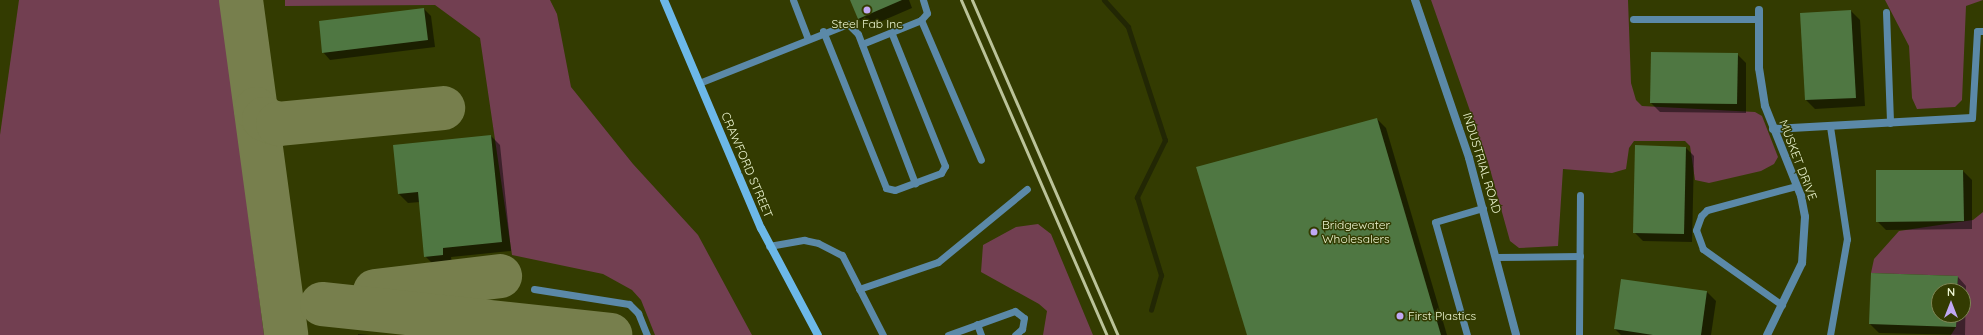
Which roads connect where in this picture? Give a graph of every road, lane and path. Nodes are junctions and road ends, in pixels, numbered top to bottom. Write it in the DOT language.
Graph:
graph roads {
  1 [pos="664,0"];
  2 [pos="793,0"];
  3 [pos="923,0"];
  4 [pos="1415,0"];
  5 [pos="1759,10"];
  6 [pos="1886,12"];
  7 [pos="1633,19"];
  8 [pos="1759,19"];
  9 [pos="922,20"];
  10 [pos="1983,30"];
  11 [pos="823,31"];
  12 [pos="892,32"];
  13 [pos="807,37"];
  14 [pos="862,44"];
  15 [pos="699,83"];
  16 [pos="1972,118"];
  17 [pos="1890,123"];
  18 [pos="1830,126"];
  19 [pos="1773,129"];
  20 [pos="980,160"];
  21 [pos="915,183"];
  22 [pos="1796,186"];
  23 [pos="1027,189"];
  24 [pos="1580,195"];
  25 [pos="1483,208"];
  26 [pos="770,246"];
  27 [pos="1580,256"];
  28 [pos="1496,257"];
  29 [pos="534,289"];
  30 [pos="859,289"];
  31 [pos="1782,305"];
  32 [pos="977,324"];
  33 [pos="647,335"];
  34 [pos="818,335"];
  35 [pos="883,335"];
  36 [pos="948,335"];
  37 [pos="982,335"];
  38 [pos="1016,335"];
  39 [pos="1467,335"];
  40 [pos="1516,335"];
  41 [pos="1579,335"];
  42 [pos="1768,335"];
  43 [pos="1830,335"];
  1 -- 15 [label="main road, CRAWFORD STREET"];
  2 -- 13 [label="lane"];
  3 -- 9 [label="lane"];
  4 -- 25 [label="street, INDUSTRIAL ROAD"];
  5 -- 8 [label="street, MUSKET DRIVE"];
  6 -- 17 [label="lane"];
  7 -- 8 [label="lane"];
  8 -- 19 [label="street, MUSKET DRIVE"];
  9 -- 12 [label="lane"];
  9 -- 20 [label="lane"];
  10 -- 16 [label="lane"];
  11 -- 13 [label="lane"];
  11 -- 14 [label="lane"];
  11 -- 21 [label="lane"];
  12 -- 14 [label="lane"];
  12 -- 21 [label="lane"];
  13 -- 15 [label="lane"];
  14 -- 21 [label="lane"];
  15 -- 26 [label="main road, CRAWFORD STREET"];
  16 -- 17 [label="street"];
  17 -- 18 [label="street"];
  18 -- 19 [label="street"];
  18 -- 43 [label="lane"];
  19 -- 22 [label="street, MUSKET DRIVE"];
  22 -- 31 [label="street, MUSKET DRIVE"];
  22 -- 31 [label="lane"];
  23 -- 30 [label="lane"];
  24 -- 27 [label="lane"];
  25 -- 28 [label="street, INDUSTRIAL ROAD"];
  25 -- 39 [label="lane"];
  26 -- 30 [label="lane"];
  26 -- 34 [label="main road, CRAWFORD STREET"];
  27 -- 28 [label="lane"];
  27 -- 41 [label="lane"];
  28 -- 40 [label="street, INDUSTRIAL ROAD"];
  29 -- 33 [label="lane"];
  30 -- 35 [label="lane"];
  31 -- 42 [label="street, MUSKET DRIVE"];
  32 -- 36 [label="lane"];
  32 -- 37 [label="lane"];
  32 -- 38 [label="lane"];
}
